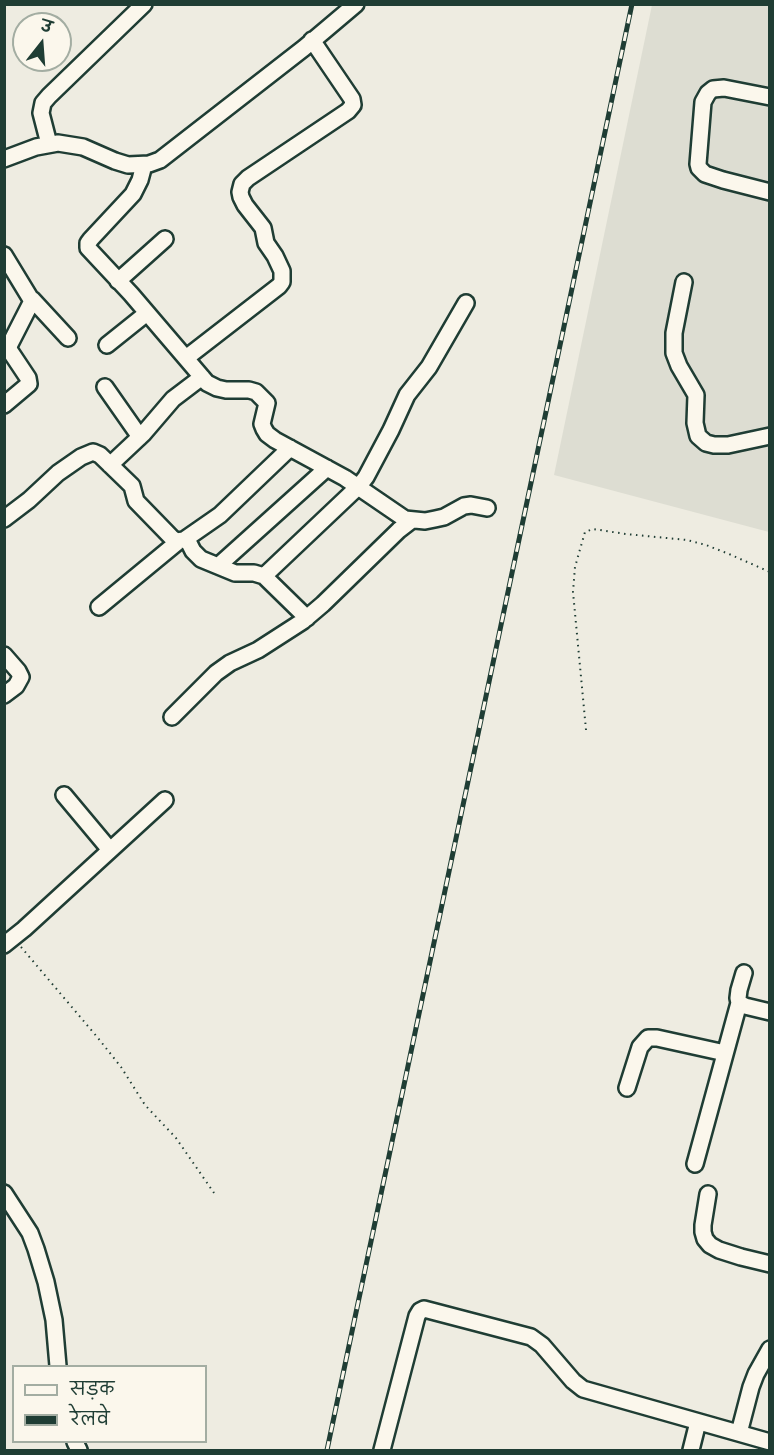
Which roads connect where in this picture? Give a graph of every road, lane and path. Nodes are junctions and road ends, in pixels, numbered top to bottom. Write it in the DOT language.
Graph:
graph roads {
  1 [pos="144,4"];
  2 [pos="356,4"];
  3 [pos="312,40"];
  4 [pos="770,97"];
  5 [pos="49,144"];
  6 [pos="4,159"];
  7 [pos="144,165"];
  8 [pos="770,192"];
  9 [pos="165,239"];
  10 [pos="4,255"];
  11 [pos="118,280"];
  12 [pos="684,282"];
  13 [pos="32,299"];
  14 [pos="466,303"];
  15 [pos="147,313"];
  16 [pos="68,338"];
  17 [pos="107,345"];
  18 [pos="186,358"];
  19 [pos="202,377"];
  20 [pos="105,387"];
  21 [pos="4,405"];
  22 [pos="770,436"];
  23 [pos="141,437"];
  24 [pos="290,448"];
  25 [pos="110,465"];
  26 [pos="327,468"];
  27 [pos="359,486"];
  28 [pos="487,508"];
  29 [pos="4,519"];
  30 [pos="412,520"];
  31 [pos="183,540"];
  32 [pos="218,566"];
  33 [pos="770,572"];
  34 [pos="264,576"];
  35 [pos="99,607"];
  36 [pos="306,618"];
  37 [pos="4,655"];
  38 [pos="4,695"];
  39 [pos="172,717"];
  40 [pos="586,730"];
  41 [pos="64,795"];
  42 [pos="165,800"];
  43 [pos="110,850"];
  44 [pos="8,939"];
  45 [pos="744,973"];
  46 [pos="739,1003"];
  47 [pos="770,1012"];
  48 [pos="725,1053"];
  49 [pos="627,1088"];
  50 [pos="695,1164"];
  51 [pos="4,1193"];
  52 [pos="214,1193"];
  53 [pos="708,1194"];
  54 [pos="770,1264"];
  55 [pos="770,1349"];
  56 [pos="58,1365"];
  57 [pos="698,1422"];
  58 [pos="739,1433"];
  59 [pos="770,1442"];
  60 [pos="382,1450"];
  61 [pos="691,1450"];
  1 -- 5 [label="street"];
  2 -- 3 [label="street"];
  3 -- 7 [label="street"];
  3 -- 18 [label="street"];
  4 -- 8 [label="street"];
  5 -- 6 [label="street"];
  5 -- 7 [label="street"];
  7 -- 11 [label="street"];
  9 -- 11 [label="street"];
  10 -- 13 [label="street"];
  11 -- 15 [label="street"];
  12 -- 22 [label="street"];
  13 -- 16 [label="street"];
  13 -- 21 [label="street"];
  14 -- 27 [label="street"];
  15 -- 17 [label="street"];
  15 -- 18 [label="street"];
  18 -- 19 [label="street"];
  19 -- 23 [label="street"];
  19 -- 24 [label="street"];
  20 -- 23 [label="street"];
  23 -- 25 [label="street"];
  24 -- 26 [label="street"];
  24 -- 31 [label="street"];
  25 -- 29 [label="street"];
  25 -- 31 [label="street"];
  26 -- 27 [label="street"];
  26 -- 32 [label="street"];
  27 -- 30 [label="street"];
  27 -- 34 [label="street"];
  28 -- 30 [label="street"];
  30 -- 36 [label="street"];
  31 -- 32 [label="street"];
  31 -- 35 [label="street"];
  32 -- 34 [label="street"];
  33 -- 40 [label="path"];
  34 -- 36 [label="street"];
  36 -- 39 [label="street"];
  37 -- 38 [label="street"];
  41 -- 43 [label="street"];
  42 -- 43 [label="street"];
  43 -- 44 [label="street"];
  44 -- 52 [label="path"];
  45 -- 46 [label="street"];
  46 -- 47 [label="street"];
  46 -- 48 [label="street"];
  48 -- 49 [label="street"];
  48 -- 50 [label="street"];
  51 -- 56 [label="street"];
  53 -- 54 [label="street"];
  55 -- 58 [label="street"];
  57 -- 58 [label="street"];
  57 -- 60 [label="street"];
  57 -- 61 [label="street"];
  58 -- 59 [label="street"];
}
